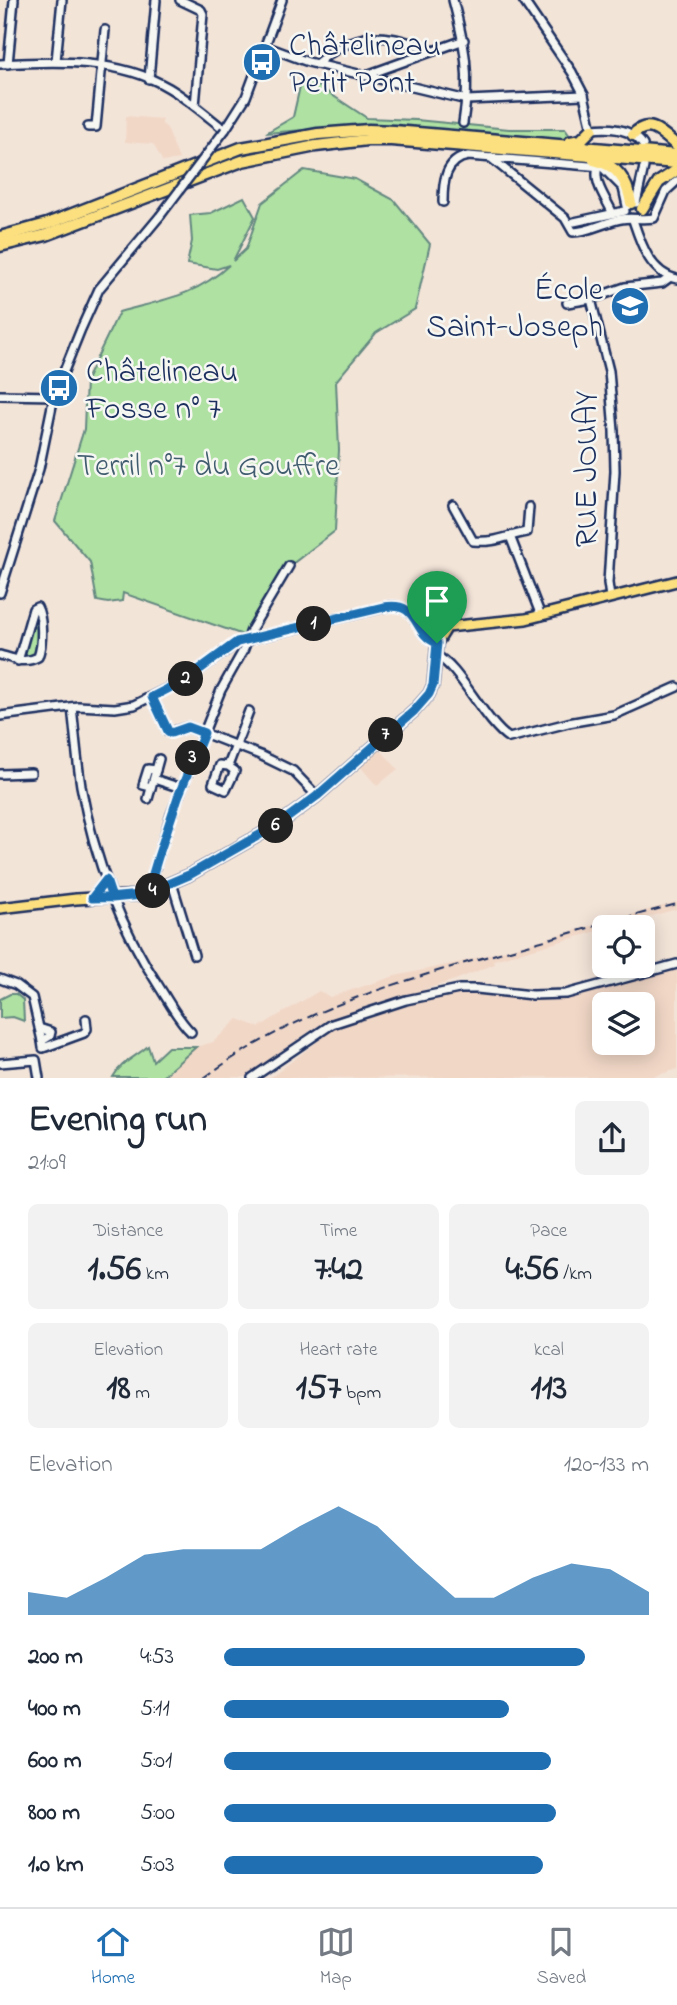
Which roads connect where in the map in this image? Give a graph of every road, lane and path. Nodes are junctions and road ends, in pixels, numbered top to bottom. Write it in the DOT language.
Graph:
graph roads {
  1 [pos="14,0"];
  2 [pos="62,0"];
  3 [pos="156,0"];
  4 [pos="180,0"];
  5 [pos="282,0"];
  6 [pos="453,0"];
  7 [pos="523,0"];
  8 [pos="105,30"];
  9 [pos="464,40"];
  10 [pos="265,46"];
  11 [pos="431,51"];
  12 [pos="57,61"];
  13 [pos="4,64"];
  14 [pos="316,64"];
  15 [pos="102,66"];
  16 [pos="363,76"];
  17 [pos="149,79"];
  18 [pos="584,95"];
  19 [pos="467,100"];
  20 [pos="195,106"];
  21 [pos="463,123"];
  22 [pos="88,127"];
  23 [pos="592,129"];
  24 [pos="225,130"];
  25 [pos="633,135"];
  26 [pos="524,142"];
  27 [pos="643,145"];
  28 [pos="677,146"];
  29 [pos="549,153"];
  30 [pos="677,155"];
  31 [pos="490,158"];
  32 [pos="516,160"];
  33 [pos="677,163"];
  34 [pos="598,167"];
  35 [pos="644,167"];
  36 [pos="677,170"];
  37 [pos="511,175"];
  38 [pos="677,181"];
  39 [pos="443,202"];
  40 [pos="634,211"];
  41 [pos="612,212"];
  42 [pos="574,222"];
  43 [pos="0,237"];
  44 [pos="0,246"];
  45 [pos="673,278"];
  46 [pos="592,299"];
  47 [pos="567,303"];
  48 [pos="0,394"];
  49 [pos="54,396"];
  50 [pos="453,505"];
  51 [pos="529,507"];
  52 [pos="510,536"];
  53 [pos="289,566"];
  54 [pos="677,581"];
  55 [pos="0,593"];
  56 [pos="610,597"];
  57 [pos="541,616"];
  58 [pos="247,639"];
  59 [pos="437,643"];
  60 [pos="0,655"];
  61 [pos="436,656"];
  62 [pos="18,661"];
  63 [pos="677,687"];
  64 [pos="152,697"];
  65 [pos="72,707"];
  66 [pos="249,711"];
  67 [pos="0,716"];
  68 [pos="204,733"];
  69 [pos="237,746"];
  70 [pos="159,759"];
  71 [pos="228,766"];
  72 [pos="32,773"];
  73 [pos="0,774"];
  74 [pos="154,779"];
  75 [pos="181,788"];
  76 [pos="317,796"];
  77 [pos="148,799"];
  78 [pos="106,880"];
  79 [pos="172,883"];
  80 [pos="155,891"];
  81 [pos="92,898"];
  82 [pos="112,898"];
  83 [pos="0,908"];
  84 [pos="194,955"];
  85 [pos="677,964"];
  86 [pos="0,979"];
  87 [pos="86,1019"];
  88 [pos="191,1032"];
  89 [pos="0,1063"];
  90 [pos="39,1077"];
  91 [pos="252,1077"];
  1 -- 13 [label="street"];
  2 -- 12 [label="street"];
  3 -- 17 [label="street"];
  4 -- 20 [label="street"];
  5 -- 10 [label="street"];
  6 -- 9 [label="street"];
  7 -- 18 [label="street"];
  8 -- 15 [label="street"];
  9 -- 11 [label="street"];
  9 -- 19 [label="street"];
  10 -- 14 [label="street"];
  10 -- 24 [label="street"];
  11 -- 14 [label="street"];
  11 -- 16 [label="street"];
  12 -- 13 [label="street"];
  12 -- 15 [label="street"];
  14 -- 16 [label="street"];
  15 -- 17 [label="street"];
  15 -- 22 [label="street"];
  16 -- 19 [label="street"];
  17 -- 20 [label="street"];
  18 -- 19 [label="street"];
  18 -- 23 [label="street"];
  19 -- 21 [label="street"];
  20 -- 24 [label="street"];
  23 -- 25 [label="street"];
  23 -- 26 [label="highway"];
  24 -- 49 [label="street, bridge"];
  25 -- 27 [label="street"];
  25 -- 28 [label="highway"];
  26 -- 30 [label="highway"];
  26 -- 43 [label="highway"];
  29 -- 33 [label="highway"];
  29 -- 40 [label="highway"];
  29 -- 44 [label="highway"];
  31 -- 32 [label="street"];
  31 -- 37 [label="street"];
  31 -- 39 [label="street"];
  32 -- 34 [label="street"];
  32 -- 37 [label="street"];
  34 -- 40 [label="street"];
  34 -- 41 [label="street"];
  35 -- 40 [label="street"];
  36 -- 40 [label="highway"];
  37 -- 40 [label="street"];
  38 -- 40 [label="street"];
  40 -- 41 [label="street"];
  40 -- 45 [label="street"];
  41 -- 42 [label="street"];
  45 -- 46 [label="street"];
  46 -- 47 [label="street"];
  46 -- 56 [label="street, RUE JOUAY"];
  48 -- 49 [label="street"];
  49 -- 55 [label="street"];
  50 -- 52 [label="street"];
  51 -- 52 [label="street"];
  52 -- 57 [label="street"];
  53 -- 58 [label="street"];
  54 -- 56 [label="main road"];
  56 -- 57 [label="main road"];
  57 -- 59 [label="main road"];
  58 -- 59 [label="street"];
  58 -- 64 [label="street"];
  58 -- 68 [label="street"];
  59 -- 61 [label="main road"];
  60 -- 62 [label="street"];
  61 -- 63 [label="street"];
  61 -- 76 [label="main road"];
  62 -- 62 [label="street"];
  64 -- 65 [label="street"];
  64 -- 68 [label="street"];
  65 -- 67 [label="street"];
  65 -- 78 [label="street"];
  66 -- 69 [label="street"];
  68 -- 69 [label="street"];
  68 -- 75 [label="street"];
  69 -- 71 [label="street"];
  69 -- 76 [label="street"];
  70 -- 74 [label="street"];
  72 -- 73 [label="street"];
  74 -- 75 [label="street"];
  74 -- 77 [label="street"];
  75 -- 80 [label="street"];
  76 -- 79 [label="main road"];
  78 -- 81 [label="street"];
  78 -- 82 [label="street"];
  79 -- 80 [label="main road"];
  79 -- 84 [label="street"];
  80 -- 82 [label="main road"];
  81 -- 82 [label="main road"];
  81 -- 83 [label="main road"];
  82 -- 88 [label="street"];
  85 -- 91 [label="street"];
  86 -- 87 [label="street"];
  89 -- 90 [label="street"];
}
